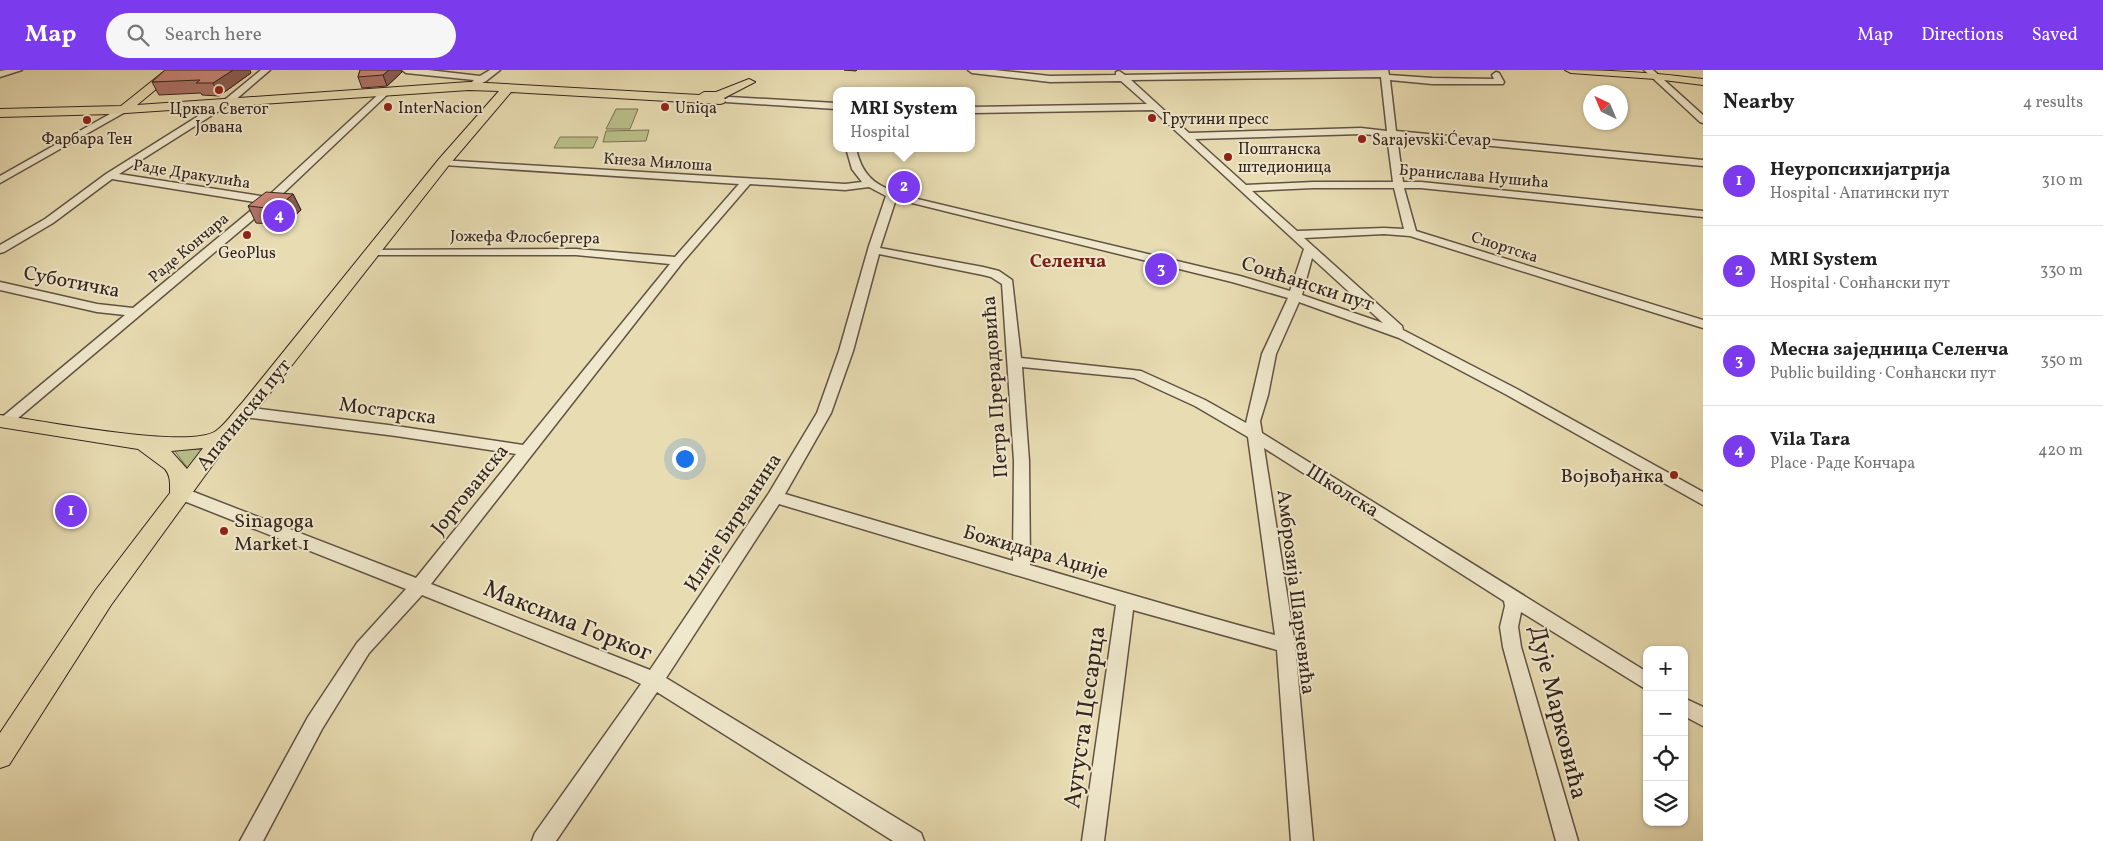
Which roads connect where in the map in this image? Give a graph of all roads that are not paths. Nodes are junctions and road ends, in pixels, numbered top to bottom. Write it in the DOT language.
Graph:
graph roads {
  1 [pos="18,70"];
  2 [pos="173,70"];
  3 [pos="266,70"];
  4 [pos="406,70"];
  5 [pos="496,70"];
  6 [pos="972,70"];
  7 [pos="1571,70"];
  8 [pos="440,72"];
  9 [pos="1653,72"];
  10 [pos="0,74"];
  11 [pos="1119,74"];
  12 [pos="1385,74"];
  13 [pos="1496,76"];
  14 [pos="753,78"];
  15 [pos="483,79"];
  16 [pos="1697,81"];
  17 [pos="469,86"];
  18 [pos="508,88"];
  19 [pos="1668,89"];
  20 [pos="386,92"];
  21 [pos="726,97"];
  22 [pos="225,103"];
  23 [pos="833,106"];
  24 [pos="1154,107"];
  25 [pos="124,109"];
  26 [pos="975,110"];
  27 [pos="0,113"];
  28 [pos="1703,120"];
  29 [pos="1392,134"];
  30 [pos="1186,136"];
  31 [pos="853,152"];
  32 [pos="444,162"];
  33 [pos="1703,163"];
  34 [pos="110,176"];
  35 [pos="0,180"];
  36 [pos="746,182"];
  37 [pos="869,184"];
  38 [pos="1398,184"];
  39 [pos="1242,188"];
  40 [pos="892,194"];
  41 [pos="269,201"];
  42 [pos="1703,214"];
  43 [pos="1410,233"];
  44 [pos="1292,235"];
  45 [pos="0,250"];
  46 [pos="874,250"];
  47 [pos="1309,250"];
  48 [pos="372,252"];
  49 [pos="678,261"];
  50 [pos="0,286"];
  51 [pos="1295,296"];
  52 [pos="137,312"];
  53 [pos="1703,324"];
  54 [pos="1404,335"];
  55 [pos="1015,362"];
  56 [pos="244,412"];
  57 [pos="3,421"];
  58 [pos="1255,435"];
  59 [pos="223,436"];
  60 [pos="143,442"];
  61 [pos="527,451"];
  62 [pos="180,493"];
  63 [pos="775,497"];
  64 [pos="1703,499"];
  65 [pos="1021,568"];
  66 [pos="418,587"];
  67 [pos="1511,596"];
  68 [pos="1126,600"];
  69 [pos="1286,645"];
  70 [pos="1643,679"];
  71 [pos="653,681"];
  72 [pos="1688,709"];
  73 [pos="1703,718"];
  74 [pos="2,750"];
  75 [pos="251,841"];
  76 [pos="543,841"];
  77 [pos="913,841"];
  78 [pos="1092,841"];
  79 [pos="1302,841"];
  80 [pos="1567,841"];
  1 -- 10 [label="street"];
  2 -- 25 [label="main road"];
  3 -- 22 [label="street"];
  4 -- 8 [label="street"];
  5 -- 15 [label="street"];
  6 -- 11 [label="street"];
  7 -- 9 [label="main road"];
  8 -- 15 [label="street"];
  9 -- 16 [label="main road"];
  9 -- 19 [label="street"];
  11 -- 12 [label="street"];
  11 -- 24 [label="street"];
  12 -- 13 [label="street"];
  12 -- 29 [label="street"];
  14 -- 21 [label="main road"];
  15 -- 17 [label="street"];
  16 -- 19 [label="main road"];
  17 -- 18 [label="main road"];
  17 -- 20 [label="main road"];
  18 -- 21 [label="main road"];
  18 -- 32 [label="main road, Апатински пут"];
  19 -- 28 [label="street"];
  20 -- 22 [label="main road"];
  20 -- 41 [label="street, Раде Кончара"];
  21 -- 23 [label="street"];
  22 -- 25 [label="main road"];
  22 -- 34 [label="street"];
  24 -- 26 [label="street"];
  24 -- 30 [label="street"];
  25 -- 27 [label="main road"];
  25 -- 35 [label="street"];
  29 -- 30 [label="street"];
  29 -- 33 [label="street"];
  29 -- 38 [label="street"];
  30 -- 39 [label="street"];
  31 -- 37 [label="street"];
  32 -- 36 [label="street, Кнеза Милоша"];
  32 -- 48 [label="main road, Апатински пут"];
  34 -- 41 [label="street, Раде Дракулића"];
  34 -- 45 [label="street"];
  36 -- 37 [label="street, Кнеза Милоша"];
  36 -- 49 [label="street, Јоргованска"];
  37 -- 40 [label="street, Сонћански пут"];
  38 -- 39 [label="street, Бранислава Нушића"];
  38 -- 42 [label="street, Бранислава Нушића"];
  38 -- 43 [label="street"];
  39 -- 44 [label="street"];
  40 -- 46 [label="street, Илије Бирчанина"];
  40 -- 51 [label="street, Сонћански пут"];
  41 -- 52 [label="street, Раде Кончара"];
  43 -- 44 [label="street, Спортска"];
  43 -- 53 [label="street, Спортска"];
  44 -- 47 [label="street"];
  46 -- 55 [label="street, Петра Прерадовића"];
  46 -- 63 [label="street, Илије Бирчанина"];
  47 -- 51 [label="street, Амброзија Шарчевића"];
  47 -- 54 [label="street"];
  48 -- 49 [label="street, Јожефа Флосбергера"];
  48 -- 56 [label="main road, Апатински пут"];
  49 -- 61 [label="street, Јоргованска"];
  50 -- 52 [label="street, Суботичка"];
  51 -- 54 [label="street, Сонћански пут"];
  51 -- 58 [label="street, Амброзија Шарчевића"];
  52 -- 57 [label="street, Раде Кончара"];
  54 -- 64 [label="street, Сонћански пут"];
  55 -- 58 [label="street, Школска"];
  55 -- 65 [label="street, Петра Прерадовића"];
  56 -- 59 [label="main road, Апатински пут"];
  56 -- 61 [label="street, Мостарска"];
  57 -- 60 [label="main road"];
  58 -- 67 [label="street, Школска"];
  58 -- 69 [label="street, Амброзија Шарчевића"];
  59 -- 60 [label="main road"];
  59 -- 62 [label="main road, Апатински пут"];
  60 -- 62 [label="main road"];
  61 -- 66 [label="street, Јоргованска"];
  62 -- 66 [label="street, Максима Горког"];
  62 -- 74 [label="main road, Апатински пут"];
  63 -- 65 [label="street, Божидара Аџије"];
  63 -- 71 [label="street, Илије Бирчанина"];
  65 -- 68 [label="street, Божидара Аџије"];
  66 -- 71 [label="street, Максима Горког"];
  66 -- 75 [label="street, Јоргованска"];
  67 -- 70 [label="street, Школска"];
  67 -- 80 [label="street, Дује Марковића"];
  68 -- 69 [label="street, Божидара Аџије"];
  68 -- 78 [label="street, Аугуста Цесарца"];
  69 -- 79 [label="street, Амброзија Шарчевића"];
  71 -- 76 [label="street, Илије Бирчанина"];
  71 -- 77 [label="street, Максима Горког"];
  72 -- 73 [label="street"];
}
